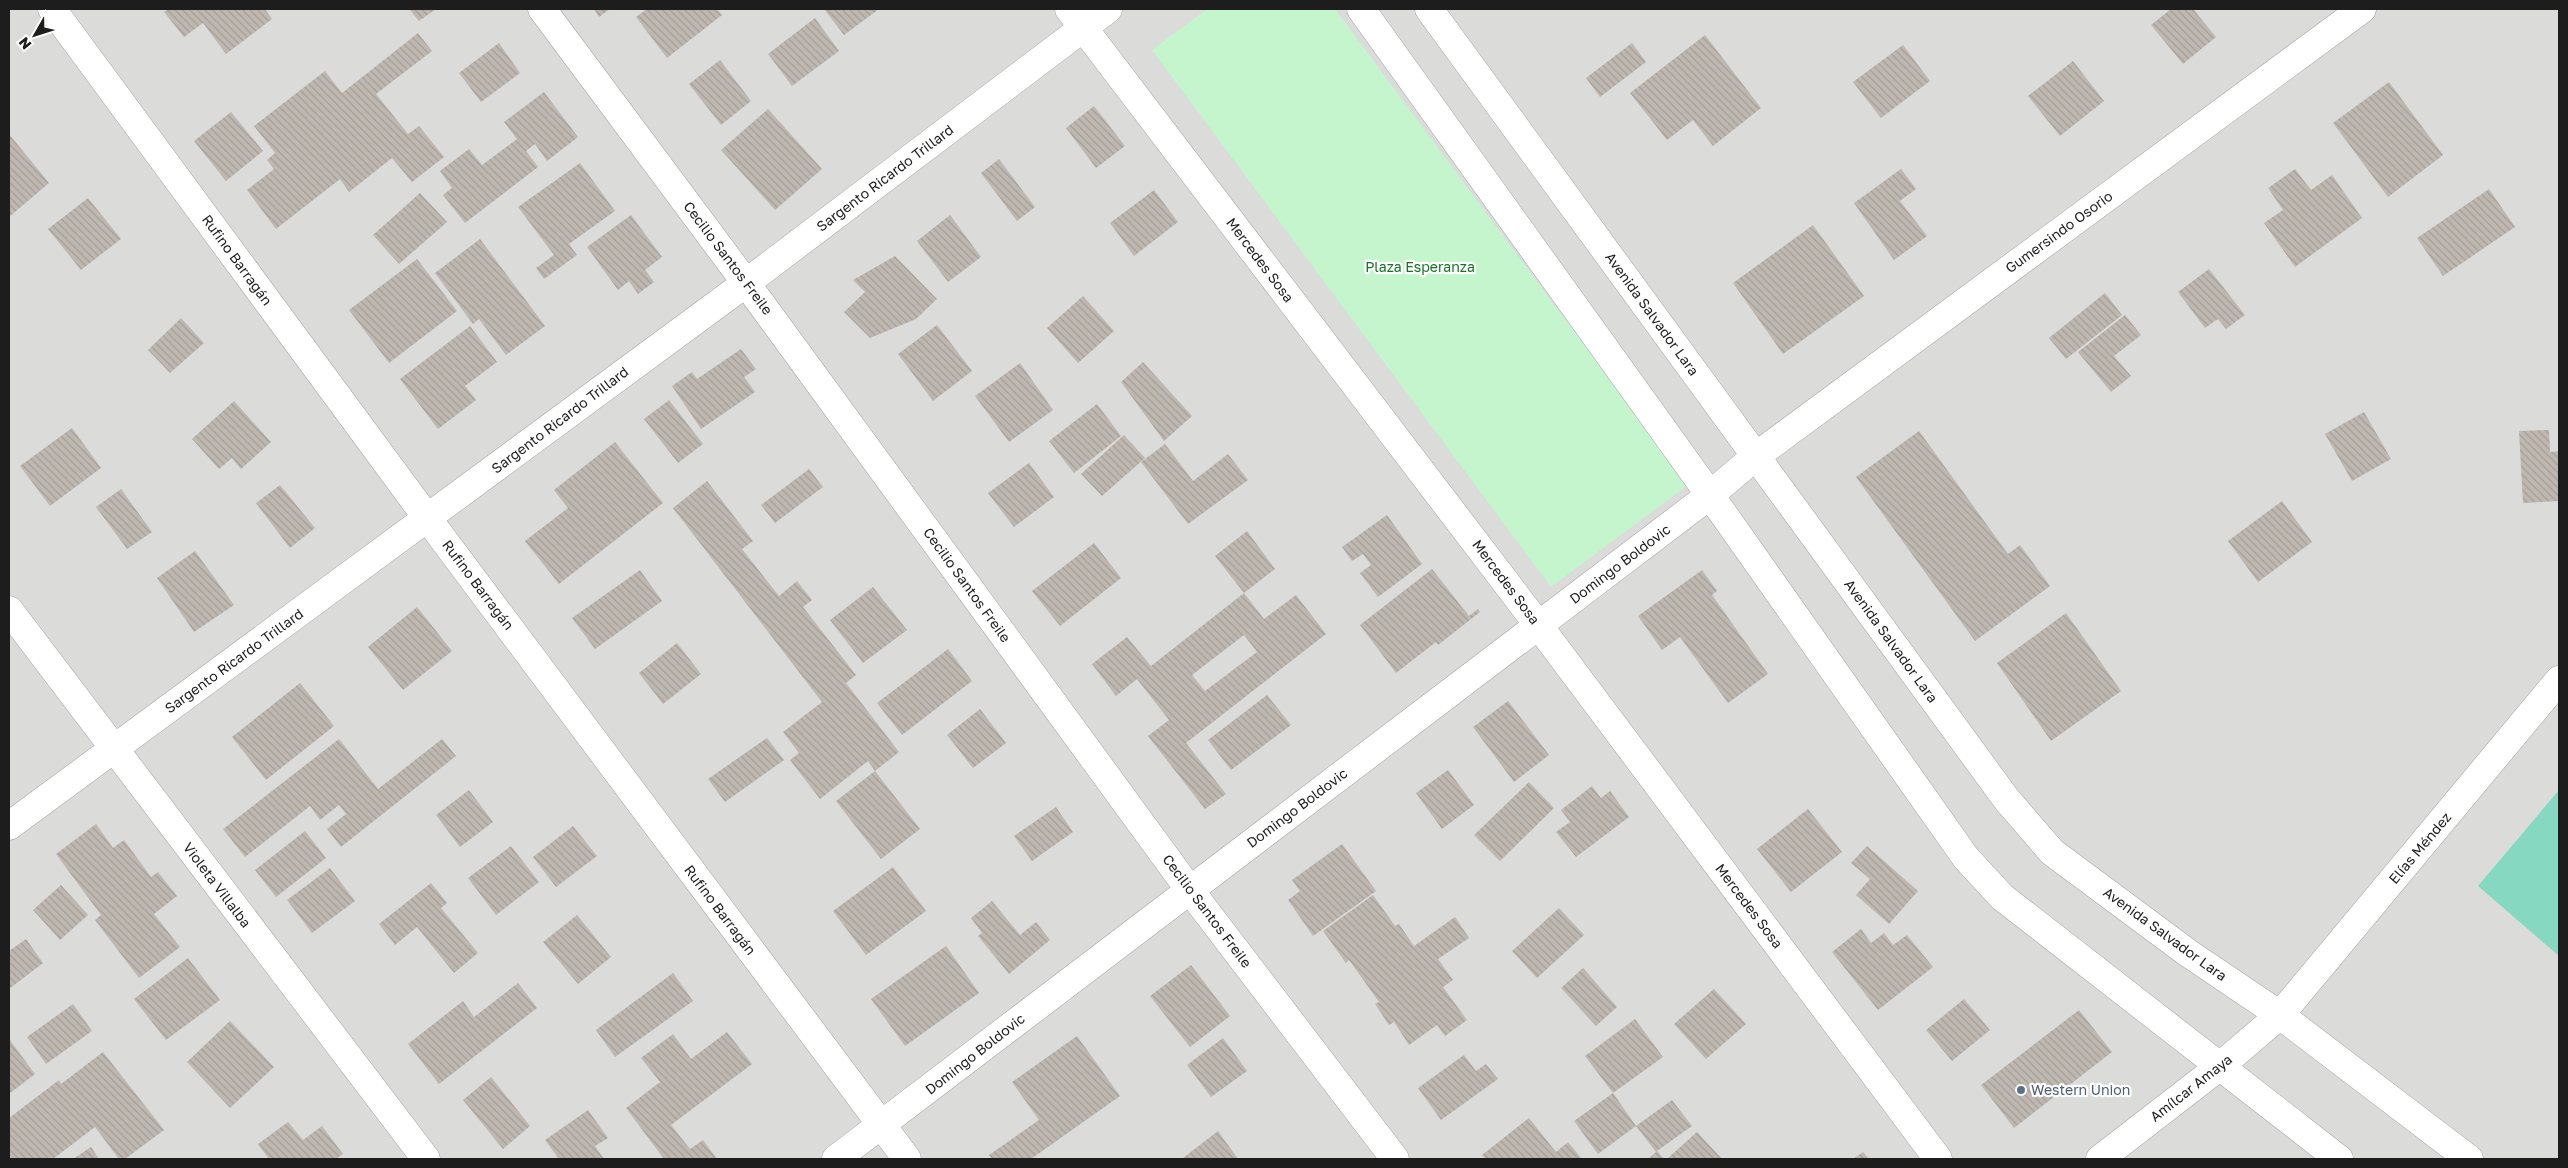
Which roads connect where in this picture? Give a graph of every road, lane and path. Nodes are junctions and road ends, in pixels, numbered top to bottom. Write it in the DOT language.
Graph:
graph roads {
  1 [pos="52,9"];
  2 [pos="542,9"];
  3 [pos="1108,9"];
  4 [pos="1361,9"];
  5 [pos="1429,9"];
  6 [pos="2362,9"];
  7 [pos="1076,18"];
  8 [pos="746,283"];
  9 [pos="1756,456"];
  10 [pos="1710,494"];
  11 [pos="428,519"];
  12 [pos="9,610"];
  13 [pos="1539,626"];
  14 [pos="2559,680"];
  15 [pos="113,749"];
  16 [pos="9,826"];
  17 [pos="1189,889"];
  18 [pos="2280,1015"];
  19 [pos="2219,1067"];
  20 [pos="882,1126"];
  21 [pos="426,1159"];
  22 [pos="836,1159"];
  23 [pos="907,1159"];
  24 [pos="1395,1159"];
  25 [pos="1938,1159"];
  26 [pos="2100,1159"];
  27 [pos="2339,1159"];
  28 [pos="2468,1159"];
  1 -- 11 [label="street, Rufino Barragán"];
  2 -- 8 [label="street, Cecilio Santos Freile"];
  3 -- 7 [label="street, Sargento Ricardo Trillard"];
  4 -- 10 [label="street"];
  5 -- 9 [label="street, Avenida Salvador Lara"];
  6 -- 9 [label="street, Gumersindo Osorio"];
  7 -- 8 [label="street, Sargento Ricardo Trillard"];
  7 -- 13 [label="street, Mercedes Sosa"];
  8 -- 11 [label="street, Sargento Ricardo Trillard"];
  8 -- 17 [label="street, Cecilio Santos Freile"];
  9 -- 10 [label="street, Domingo Boldovic"];
  9 -- 18 [label="street, Avenida Salvador Lara"];
  10 -- 13 [label="street, Domingo Boldovic"];
  10 -- 19 [label="street"];
  11 -- 15 [label="street, Sargento Ricardo Trillard"];
  11 -- 20 [label="street, Rufino Barragán"];
  12 -- 15 [label="street, Violeta Villalba"];
  13 -- 17 [label="street, Domingo Boldovic"];
  13 -- 25 [label="street, Mercedes Sosa"];
  14 -- 18 [label="street, Elías Méndez"];
  15 -- 16 [label="street, Sargento Ricardo Trillard"];
  15 -- 21 [label="street, Violeta Villalba"];
  17 -- 20 [label="street, Domingo Boldovic"];
  17 -- 24 [label="street, Cecilio Santos Freile"];
  18 -- 19 [label="street, Amílcar Amaya"];
  18 -- 28 [label="street, Avenida Salvador Lara"];
  19 -- 26 [label="street, Amílcar Amaya"];
  19 -- 27 [label="street"];
  20 -- 22 [label="street, Domingo Boldovic"];
  20 -- 23 [label="street, Rufino Barragán"];
}
